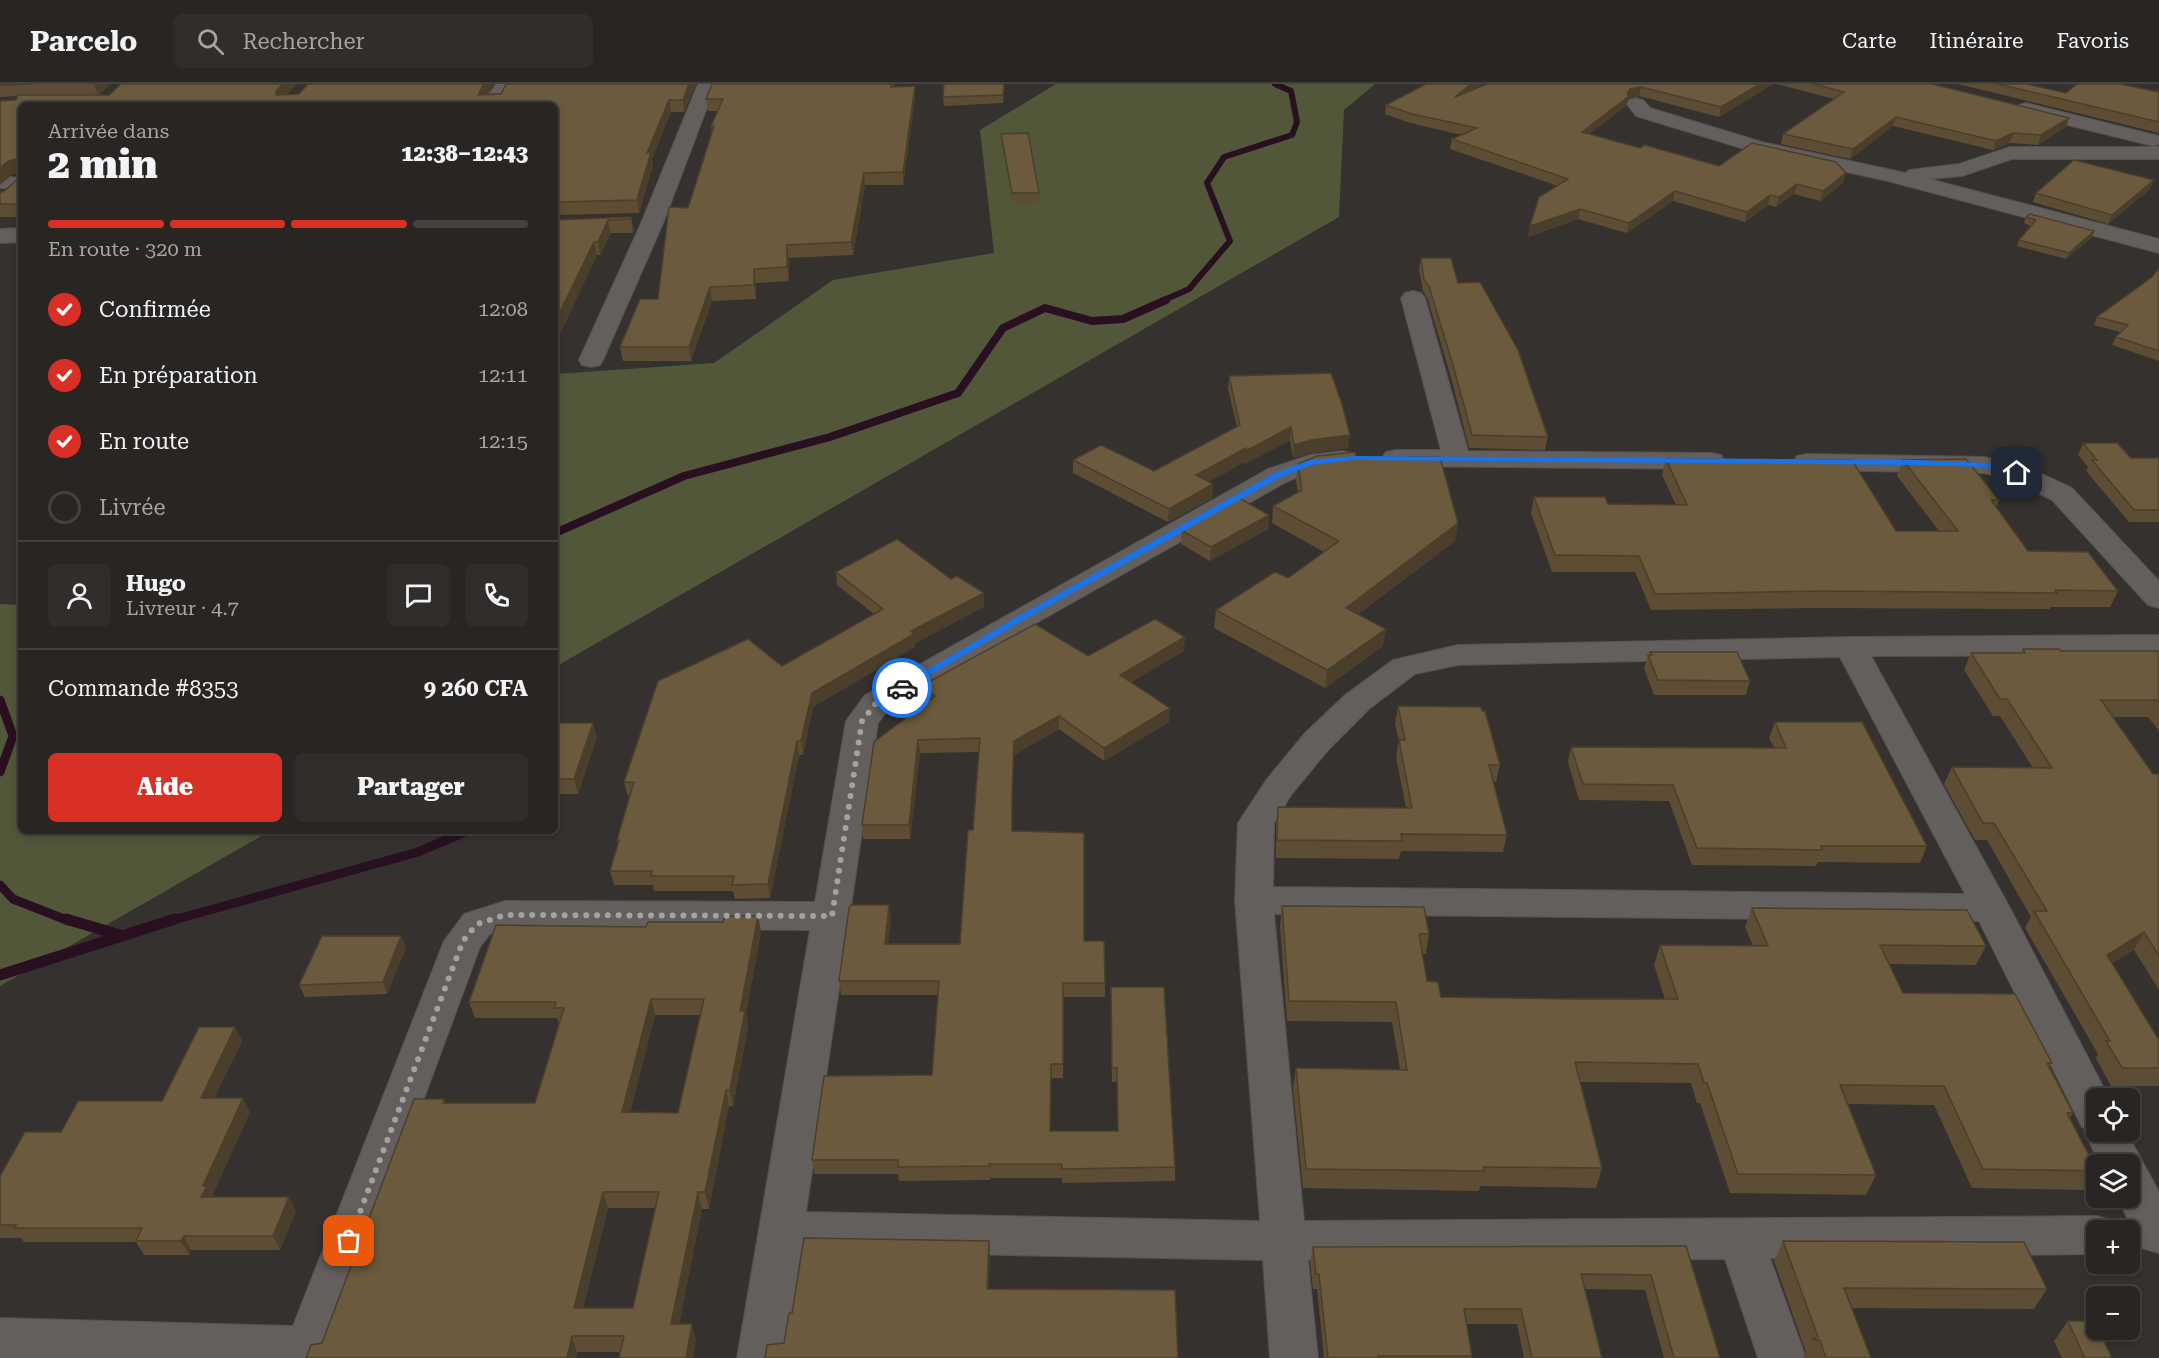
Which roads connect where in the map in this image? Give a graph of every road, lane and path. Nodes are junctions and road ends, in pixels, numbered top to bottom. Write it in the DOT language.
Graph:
graph roads {
  1 [pos="505,84"];
  2 [pos="707,84"];
  3 [pos="494,102"];
  4 [pos="2003,103"];
  5 [pos="1636,104"];
  6 [pos="2159,141"];
  7 [pos="2159,153"];
  8 [pos="1944,171"];
  9 [pos="1890,175"];
  10 [pos="13,181"];
  11 [pos="1964,194"];
  12 [pos="0,199"];
  13 [pos="18,235"];
  14 [pos="0,236"];
  15 [pos="2159,246"];
  16 [pos="1413,298"];
  17 [pos="591,360"];
  18 [pos="1457,459"];
  19 [pos="1741,461"];
  20 [pos="1776,461"];
  21 [pos="2159,599"];
  22 [pos="2159,645"];
  23 [pos="1850,647"];
  24 [pos="1254,900"];
  25 [pos="1991,908"];
  26 [pos="832,916"];
  27 [pos="2086,1093"];
  28 [pos="2140,1208"];
  29 [pos="781,1231"];
  30 [pos="2149,1234"];
  31 [pos="2086,1235"];
  32 [pos="1741,1239"];
  33 [pos="1284,1241"];
  34 [pos="0,1340"];
  35 [pos="306,1353"];
  36 [pos="761,1358"];
  37 [pos="1294,1358"];
  38 [pos="1782,1358"];
  1 -- 3 [label="street"];
  2 -- 17 [label="street"];
  4 -- 6 [label="street"];
  5 -- 9 [label="street"];
  7 -- 8 [label="street"];
  8 -- 9 [label="street"];
  8 -- 11 [label="street"];
  9 -- 11 [label="street"];
  10 -- 12 [label="street"];
  11 -- 15 [label="street"];
  13 -- 14 [label="street"];
  16 -- 18 [label="street"];
  18 -- 19 [label="street"];
  18 -- 26 [label="street"];
  20 -- 21 [label="street"];
  22 -- 23 [label="street"];
  23 -- 24 [label="street"];
  23 -- 25 [label="street"];
  24 -- 25 [label="street"];
  24 -- 33 [label="street"];
  25 -- 27 [label="street"];
  26 -- 29 [label="street"];
  26 -- 35 [label="street"];
  28 -- 30 [label="street"];
  29 -- 33 [label="street"];
  29 -- 36 [label="street"];
  31 -- 32 [label="street"];
  32 -- 33 [label="street"];
  32 -- 38 [label="street"];
  33 -- 37 [label="street"];
  34 -- 35 [label="street"];
}
